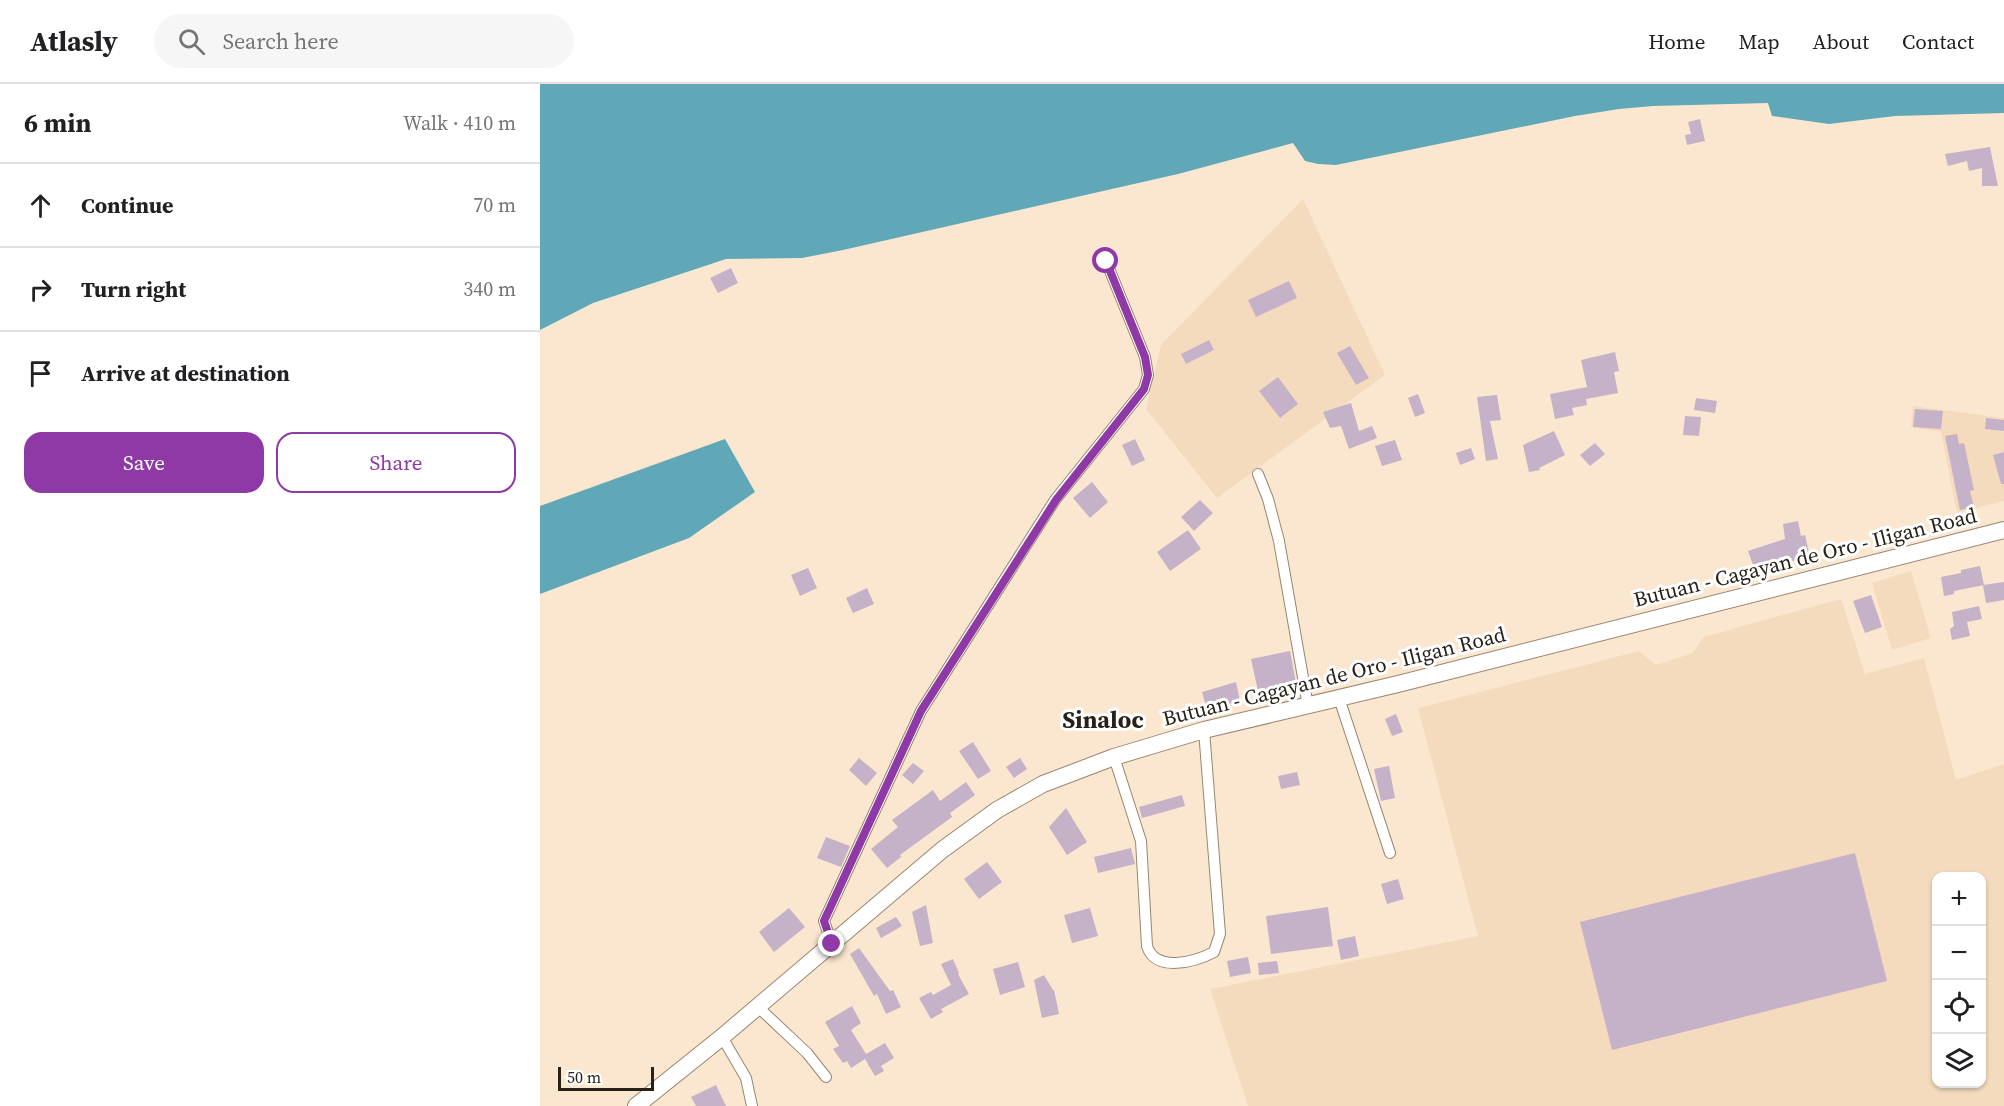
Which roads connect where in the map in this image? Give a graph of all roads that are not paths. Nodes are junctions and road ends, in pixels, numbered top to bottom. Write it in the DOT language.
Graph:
graph roads {
  1 [pos="1106,261"];
  2 [pos="1258,474"];
  3 [pos="2004,530"];
  4 [pos="1339,698"];
  5 [pos="1308,706"];
  6 [pos="1204,730"];
  7 [pos="1114,757"];
  8 [pos="1390,854"];
  9 [pos="832,944"];
  10 [pos="758,1007"];
  11 [pos="722,1037"];
  12 [pos="826,1077"];
  13 [pos="636,1106"];
  14 [pos="752,1106"];
  1 -- 9 [label="street"];
  2 -- 5 [label="street"];
  3 -- 4 [label="highway, Butuan - Cagayan de Oro - Iligan Road"];
  4 -- 5 [label="highway, Butuan - Cagayan de Oro - Iligan Road"];
  4 -- 8 [label="street"];
  5 -- 6 [label="highway, Butuan - Cagayan de Oro - Iligan Road"];
  6 -- 7 [label="highway, Butuan - Cagayan de Oro - Iligan Road"];
  6 -- 7 [label="street"];
  7 -- 9 [label="highway, Butuan - Cagayan de Oro - Iligan Road"];
  9 -- 10 [label="highway, Butuan - Cagayan de Oro - Iligan Road"];
  10 -- 11 [label="highway, Butuan - Cagayan de Oro - Iligan Road"];
  10 -- 12 [label="street"];
  11 -- 13 [label="highway, Butuan - Cagayan de Oro - Iligan Road"];
  11 -- 14 [label="street"];
}
